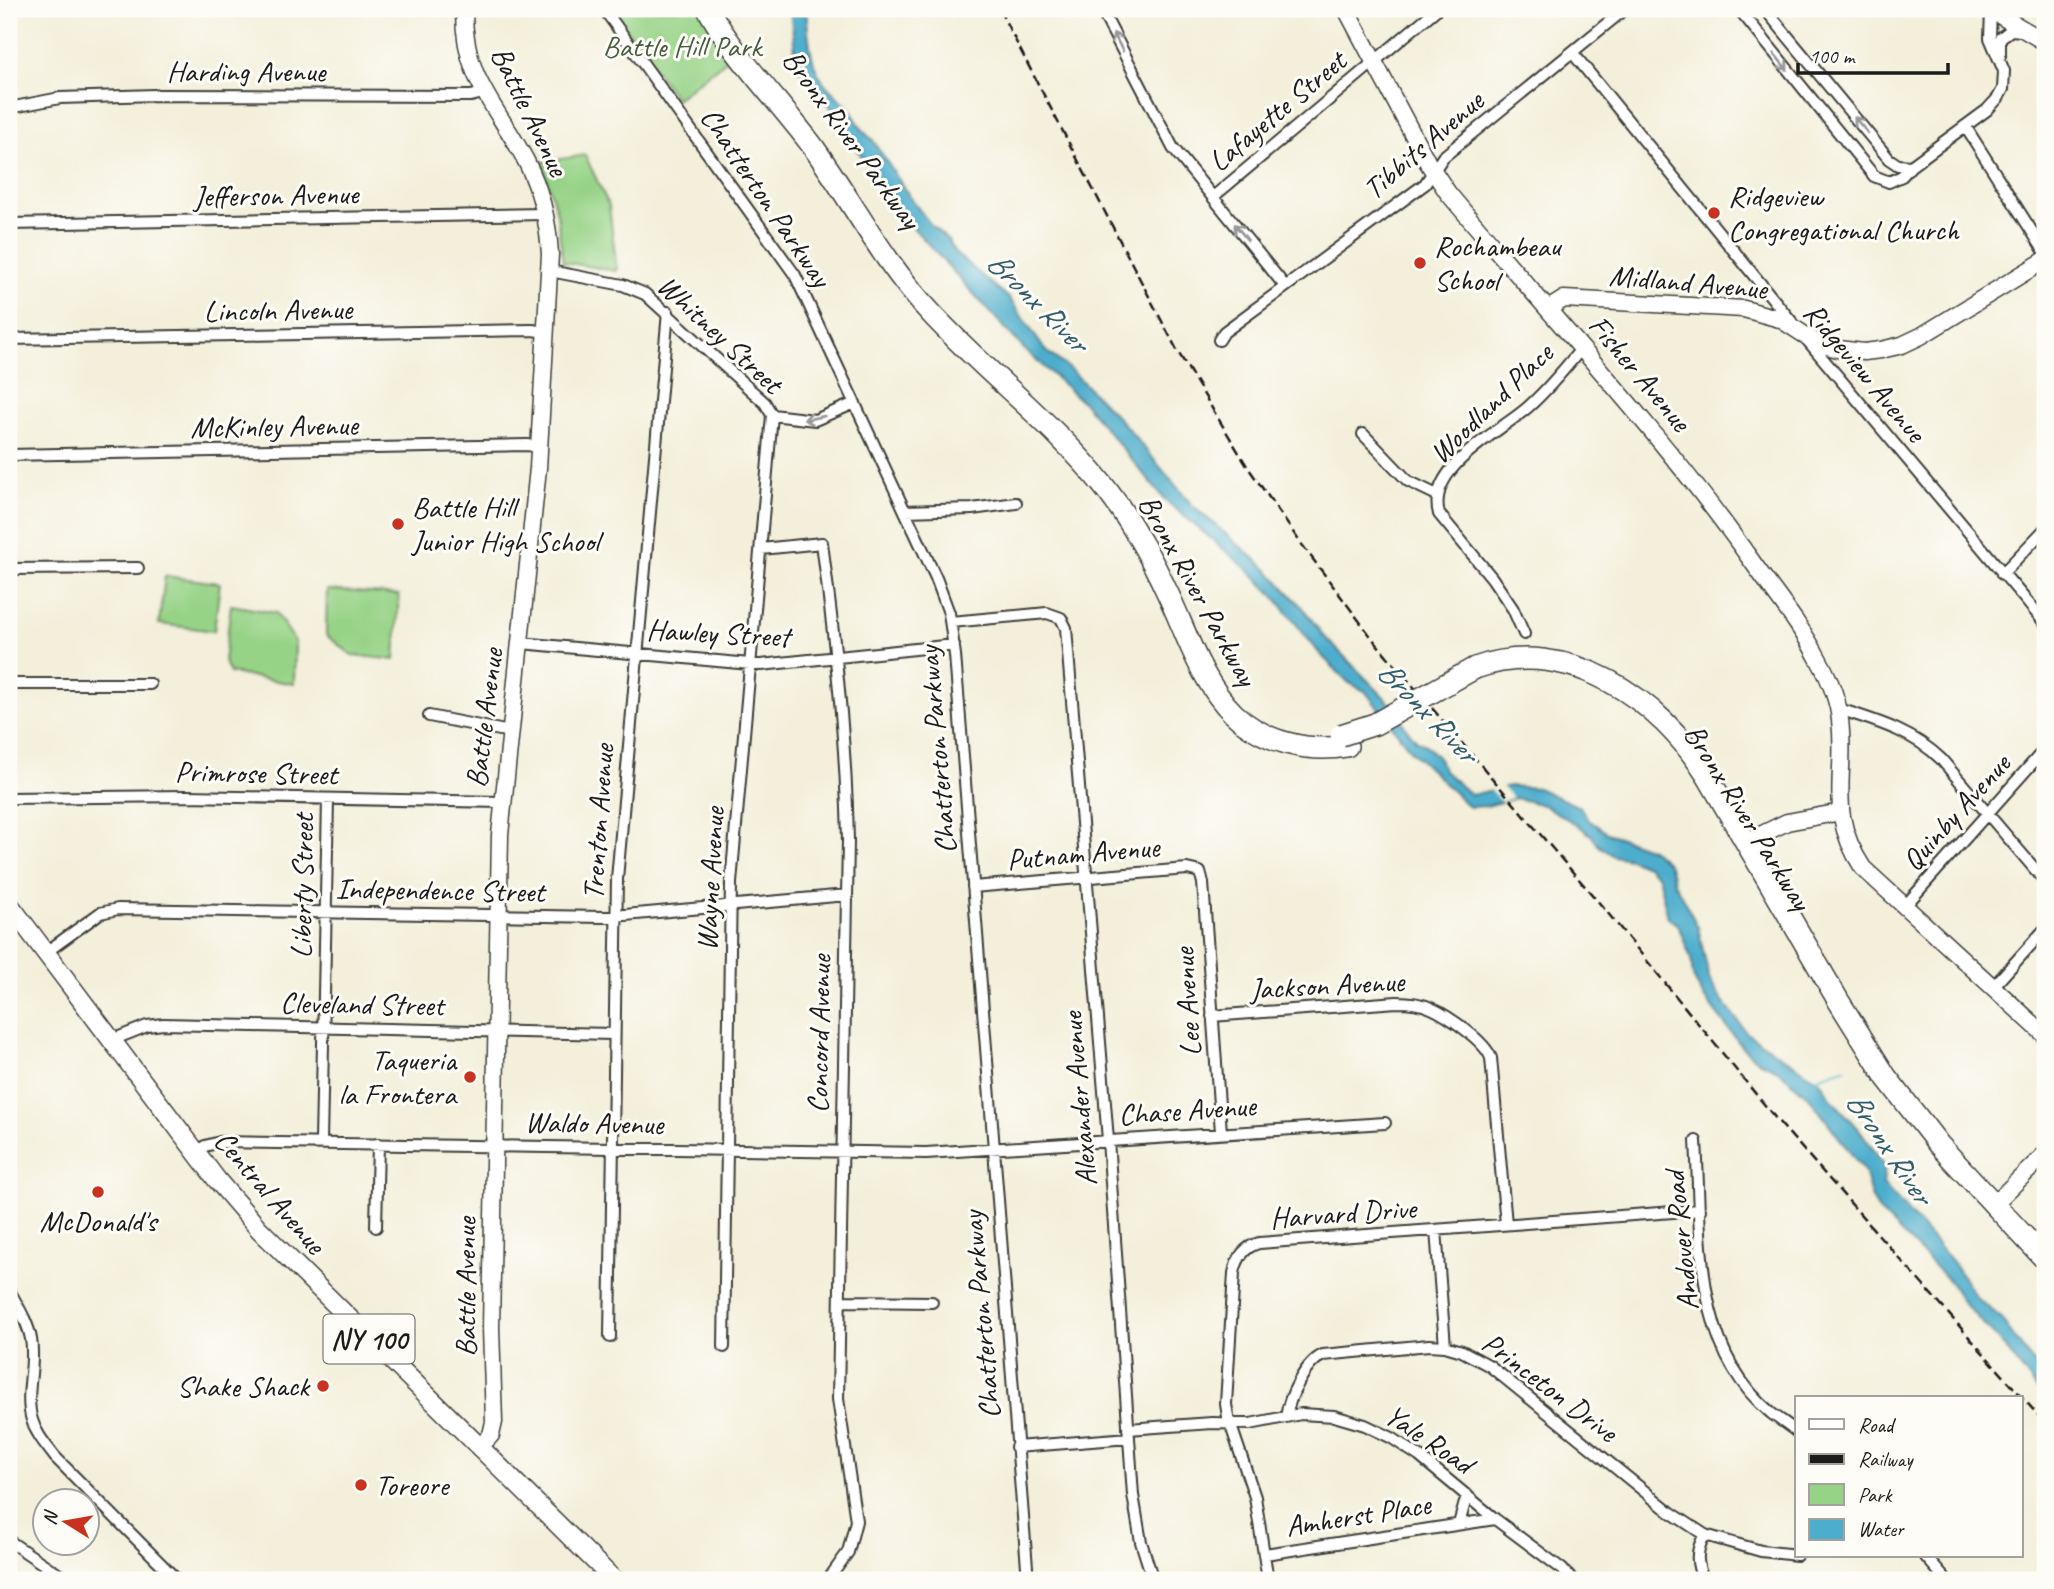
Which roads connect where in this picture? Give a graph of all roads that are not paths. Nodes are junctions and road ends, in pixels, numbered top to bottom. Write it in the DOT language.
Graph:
graph roads {
  1 [pos="464,9"];
  2 [pos="604,9"];
  3 [pos="708,9"];
  4 [pos="721,9"];
  5 [pos="1101,9"];
  6 [pos="1346,9"];
  7 [pos="1437,9"];
  8 [pos="1625,9"];
  9 [pos="1739,9"];
  10 [pos="1765,9"];
  11 [pos="1991,9"];
  12 [pos="2038,37"];
  13 [pos="1572,52"];
  14 [pos="1374,62"];
  15 [pos="2001,63"];
  16 [pos="483,93"];
  17 [pos="9,108"];
  18 [pos="1965,126"];
  19 [pos="1911,166"];
  20 [pos="1434,172"];
  21 [pos="1213,197"];
  22 [pos="545,214"];
  23 [pos="9,224"];
  24 [pos="2045,252"];
  25 [pos="2045,260"];
  26 [pos="551,271"];
  27 [pos="1284,285"];
  28 [pos="1548,309"];
  29 [pos="668,312"];
  30 [pos="547,332"];
  31 [pos="1800,332"];
  32 [pos="9,339"];
  33 [pos="1219,340"];
  34 [pos="1582,348"];
  35 [pos="855,403"];
  36 [pos="772,415"];
  37 [pos="1363,434"];
  38 [pos="540,447"];
  39 [pos="9,455"];
  40 [pos="1437,495"];
  41 [pos="1016,503"];
  42 [pos="905,511"];
  43 [pos="2045,529"];
  44 [pos="761,549"];
  45 [pos="138,568"];
  46 [pos="9,569"];
  47 [pos="2002,574"];
  48 [pos="951,622"];
  49 [pos="2045,623"];
  50 [pos="1524,634"];
  51 [pos="521,643"];
  52 [pos="954,645"];
  53 [pos="636,654"];
  54 [pos="837,659"];
  55 [pos="751,664"];
  56 [pos="1477,674"];
  57 [pos="9,684"];
  58 [pos="150,684"];
  59 [pos="1839,709"];
  60 [pos="429,716"];
  61 [pos="510,732"];
  62 [pos="1344,740"];
  63 [pos="2045,749"];
  64 [pos="9,798"];
  65 [pos="328,799"];
  66 [pos="502,802"];
  67 [pos="1841,812"];
  68 [pos="1987,814"];
  69 [pos="1746,842"];
  70 [pos="1197,870"];
  71 [pos="1085,877"];
  72 [pos="2045,881"];
  73 [pos="973,887"];
  74 [pos="847,895"];
  75 [pos="731,906"];
  76 [pos="1904,907"];
  77 [pos="326,913"];
  78 [pos="12,916"];
  79 [pos="498,916"];
  80 [pos="616,917"];
  81 [pos="2045,929"];
  82 [pos="45,953"];
  83 [pos="1993,987"];
  84 [pos="1212,1016"];
  85 [pos="324,1028"];
  86 [pos="495,1031"];
  87 [pos="613,1034"];
  88 [pos="2045,1035"];
  89 [pos="112,1040"];
  90 [pos="1385,1123"];
  91 [pos="1221,1132"];
  92 [pos="1108,1140"];
  93 [pos="1696,1141"];
  94 [pos="321,1142"];
  95 [pos="378,1144"];
  96 [pos="494,1146"];
  97 [pos="612,1148"];
  98 [pos="727,1149"];
  99 [pos="993,1149"];
  100 [pos="197,1152"];
  101 [pos="842,1152"];
  102 [pos="2045,1154"];
  103 [pos="1989,1208"];
  104 [pos="1700,1210"];
  105 [pos="1506,1224"];
  106 [pos="376,1227"];
  107 [pos="1436,1230"];
  108 [pos="2045,1259"];
  109 [pos="2045,1275"];
  110 [pos="9,1290"];
  111 [pos="840,1301"];
  112 [pos="932,1302"];
  113 [pos="610,1336"];
  114 [pos="1445,1346"];
  115 [pos="724,1347"];
  116 [pos="1286,1417"];
  117 [pos="1230,1424"];
  118 [pos="1795,1431"];
  119 [pos="1129,1433"];
  120 [pos="1016,1447"];
  121 [pos="479,1448"];
  122 [pos="1467,1495"];
  123 [pos="1495,1519"];
  124 [pos="1459,1524"];
  125 [pos="1704,1535"];
  126 [pos="9,1541"];
  127 [pos="1265,1554"];
  128 [pos="1795,1555"];
  129 [pos="1927,1558"];
  130 [pos="67,1580"];
  131 [pos="177,1580"];
  132 [pos="614,1580"];
  133 [pos="828,1580"];
  134 [pos="1028,1580"];
  135 [pos="1153,1580"];
  136 [pos="1268,1580"];
  137 [pos="1572,1580"];
  138 [pos="1704,1580"];
  139 [pos="1946,1580"];
  1 -- 16 [label="street, Battle Avenue"];
  2 -- 35 [label="street, Chatterton Parkway"];
  3 -- 62 [label="highway, Bronx River Parkway"];
  4 -- 62 [label="highway, Bronx River Parkway"];
  21 -- 5 [label="street, one-way"];
  6 -- 14 [label="street, Fisher Avenue"];
  7 -- 14 [label="street, Lafayette Street"];
  8 -- 13 [label="street, Tibbits Avenue"];
  9 -- 19 [label="street, one-way"];
  19 -- 10 [label="street, one-way"];
  11 -- 12 [label="street"];
  11 -- 15 [label="street"];
  12 -- 15 [label="street"];
  13 -- 20 [label="street, Tibbits Avenue"];
  13 -- 31 [label="street, Ridgeview Avenue"];
  14 -- 20 [label="street, Fisher Avenue"];
  14 -- 21 [label="street, Lafayette Street"];
  15 -- 18 [label="street"];
  16 -- 17 [label="street, Harding Avenue"];
  16 -- 22 [label="street, Battle Avenue"];
  18 -- 19 [label="street"];
  18 -- 24 [label="street"];
  20 -- 27 [label="street, Tibbits Avenue"];
  20 -- 28 [label="street, Fisher Avenue"];
  27 -- 21 [label="street, one-way"];
  22 -- 23 [label="street, Jefferson Avenue"];
  22 -- 26 [label="street, Battle Avenue"];
  25 -- 31 [label="street, Midland Avenue"];
  26 -- 29 [label="street, Whitney Street"];
  26 -- 30 [label="street, Battle Avenue"];
  27 -- 33 [label="street, Tibbits Avenue"];
  28 -- 31 [label="street, Midland Avenue"];
  28 -- 34 [label="street, Fisher Avenue"];
  29 -- 36 [label="street, Whitney Street"];
  29 -- 53 [label="street, Trenton Avenue"];
  30 -- 32 [label="street, Lincoln Avenue"];
  30 -- 38 [label="street, Battle Avenue"];
  31 -- 47 [label="street, Ridgeview Avenue"];
  34 -- 40 [label="street, Woodland Place"];
  34 -- 59 [label="street, Fisher Avenue"];
  35 -- 36 [label="street, Whitney Street, one-way"];
  35 -- 42 [label="street, Chatterton Parkway"];
  36 -- 44 [label="street, Wayne Avenue"];
  37 -- 40 [label="street, Woodland Place"];
  38 -- 39 [label="street, McKinley Avenue"];
  38 -- 51 [label="street, Battle Avenue"];
  40 -- 50 [label="street, Woodland Place"];
  41 -- 42 [label="street"];
  42 -- 48 [label="street, Chatterton Parkway"];
  43 -- 47 [label="street"];
  44 -- 54 [label="street, Concord Avenue"];
  44 -- 55 [label="street, Wayne Avenue"];
  45 -- 46 [label="street"];
  47 -- 49 [label="street, Ridgeview Avenue"];
  48 -- 52 [label="street, Chatterton Parkway"];
  48 -- 71 [label="street, Alexander Avenue"];
  51 -- 53 [label="street, Hawley Street"];
  51 -- 61 [label="street, Battle Avenue"];
  52 -- 54 [label="street, Hawley Street"];
  52 -- 73 [label="street, Chatterton Parkway"];
  53 -- 55 [label="street, Hawley Street"];
  53 -- 80 [label="street, Trenton Avenue"];
  54 -- 55 [label="street, Hawley Street"];
  54 -- 74 [label="street, Concord Avenue"];
  55 -- 75 [label="street, Wayne Avenue"];
  56 -- 62 [label="highway, Bronx River Parkway, bridge"];
  56 -- 69 [label="highway, Bronx River Parkway"];
  56 -- 103 [label="highway, Bronx River Parkway"];
  57 -- 58 [label="street"];
  59 -- 67 [label="street, Fisher Avenue"];
  59 -- 68 [label="street"];
  60 -- 61 [label="street"];
  61 -- 66 [label="street, Battle Avenue"];
  63 -- 68 [label="street, Quinby Avenue"];
  64 -- 65 [label="street, Primrose Street"];
  65 -- 66 [label="street, Primrose Street"];
  65 -- 77 [label="street, Liberty Street"];
  66 -- 79 [label="street, Battle Avenue"];
  67 -- 69 [label="street"];
  67 -- 76 [label="street, Fisher Avenue"];
  68 -- 72 [label="street"];
  68 -- 76 [label="street, Quinby Avenue"];
  69 -- 103 [label="highway, Bronx River Parkway"];
  70 -- 71 [label="street, Putnam Avenue"];
  70 -- 84 [label="street, Lee Avenue"];
  71 -- 73 [label="street, Putnam Avenue"];
  71 -- 92 [label="street, Alexander Avenue"];
  73 -- 99 [label="street, Chatterton Parkway"];
  74 -- 75 [label="street, Independence Street"];
  74 -- 101 [label="street, Concord Avenue"];
  75 -- 80 [label="street, Independence Street"];
  75 -- 98 [label="street, Wayne Avenue"];
  76 -- 83 [label="street, Fisher Avenue"];
  77 -- 79 [label="street, Independence Street"];
  77 -- 82 [label="street, Independence Street"];
  77 -- 85 [label="street, Liberty Street"];
  78 -- 82 [label="main road, Central Avenue / NY 100"];
  79 -- 80 [label="street, Independence Street"];
  79 -- 86 [label="street, Battle Avenue"];
  80 -- 87 [label="street, Trenton Avenue"];
  81 -- 83 [label="street"];
  82 -- 89 [label="main road, Central Avenue / NY 100"];
  83 -- 88 [label="street, Fisher Avenue"];
  84 -- 91 [label="street, Lee Avenue"];
  84 -- 105 [label="street, Jackson Avenue"];
  85 -- 86 [label="street, Cleveland Street"];
  85 -- 89 [label="street, Cleveland Street"];
  85 -- 94 [label="street, Liberty Street"];
  86 -- 87 [label="street, Cleveland Street"];
  86 -- 96 [label="street, Battle Avenue"];
  87 -- 97 [label="street, Trenton Avenue"];
  89 -- 100 [label="main road, Central Avenue / NY 100"];
  90 -- 91 [label="street, Chase Avenue"];
  91 -- 92 [label="street, Chase Avenue"];
  92 -- 99 [label="street, Chase Avenue"];
  92 -- 119 [label="street, Alexander Avenue"];
  93 -- 104 [label="street, Andover Road"];
  94 -- 95 [label="street, Waldo Avenue"];
  94 -- 100 [label="street, Waldo Avenue"];
  95 -- 96 [label="street, Waldo Avenue"];
  95 -- 106 [label="street"];
  96 -- 97 [label="street, Waldo Avenue"];
  96 -- 121 [label="street, Battle Avenue"];
  97 -- 98 [label="street, Waldo Avenue"];
  97 -- 113 [label="street, Trenton Avenue"];
  98 -- 101 [label="street, Waldo Avenue"];
  98 -- 115 [label="street, Wayne Avenue"];
  99 -- 101 [label="street, Waldo Avenue"];
  99 -- 120 [label="street, Chatterton Parkway"];
  100 -- 121 [label="main road, Central Avenue / NY 100"];
  101 -- 111 [label="street, Concord Avenue"];
  102 -- 103 [label="street"];
  103 -- 108 [label="highway, Bronx River Parkway"];
  103 -- 109 [label="highway, Bronx River Parkway"];
  104 -- 105 [label="street, Harvard Drive"];
  104 -- 118 [label="street, Andover Road"];
  105 -- 107 [label="street, Harvard Drive"];
  107 -- 114 [label="street"];
  107 -- 117 [label="street, Harvard Drive"];
  110 -- 131 [label="street"];
  111 -- 112 [label="street"];
  111 -- 133 [label="street, Concord Avenue"];
  114 -- 116 [label="street, Princeton Drive"];
  114 -- 125 [label="street, Princeton Drive"];
  116 -- 117 [label="street, Yale Road"];
  116 -- 122 [label="street, Yale Road"];
  117 -- 119 [label="street, Yale Road"];
  117 -- 127 [label="street, Harvard Drive"];
  119 -- 120 [label="street, Yale Road"];
  119 -- 135 [label="street, Alexander Avenue"];
  120 -- 134 [label="street, Chatterton Parkway"];
  121 -- 132 [label="main road, Central Avenue / NY 100"];
  122 -- 123 [label="street, Yale Road"];
  122 -- 124 [label="street, Amherst Place"];
  123 -- 124 [label="street, Amherst Place"];
  123 -- 137 [label="street, Yale Road"];
  124 -- 127 [label="street, Amherst Place"];
  125 -- 128 [label="street, Princeton Drive"];
  125 -- 138 [label="street"];
  126 -- 130 [label="street"];
  127 -- 136 [label="street, Harvard Drive"];
  129 -- 139 [label="street"];
}
